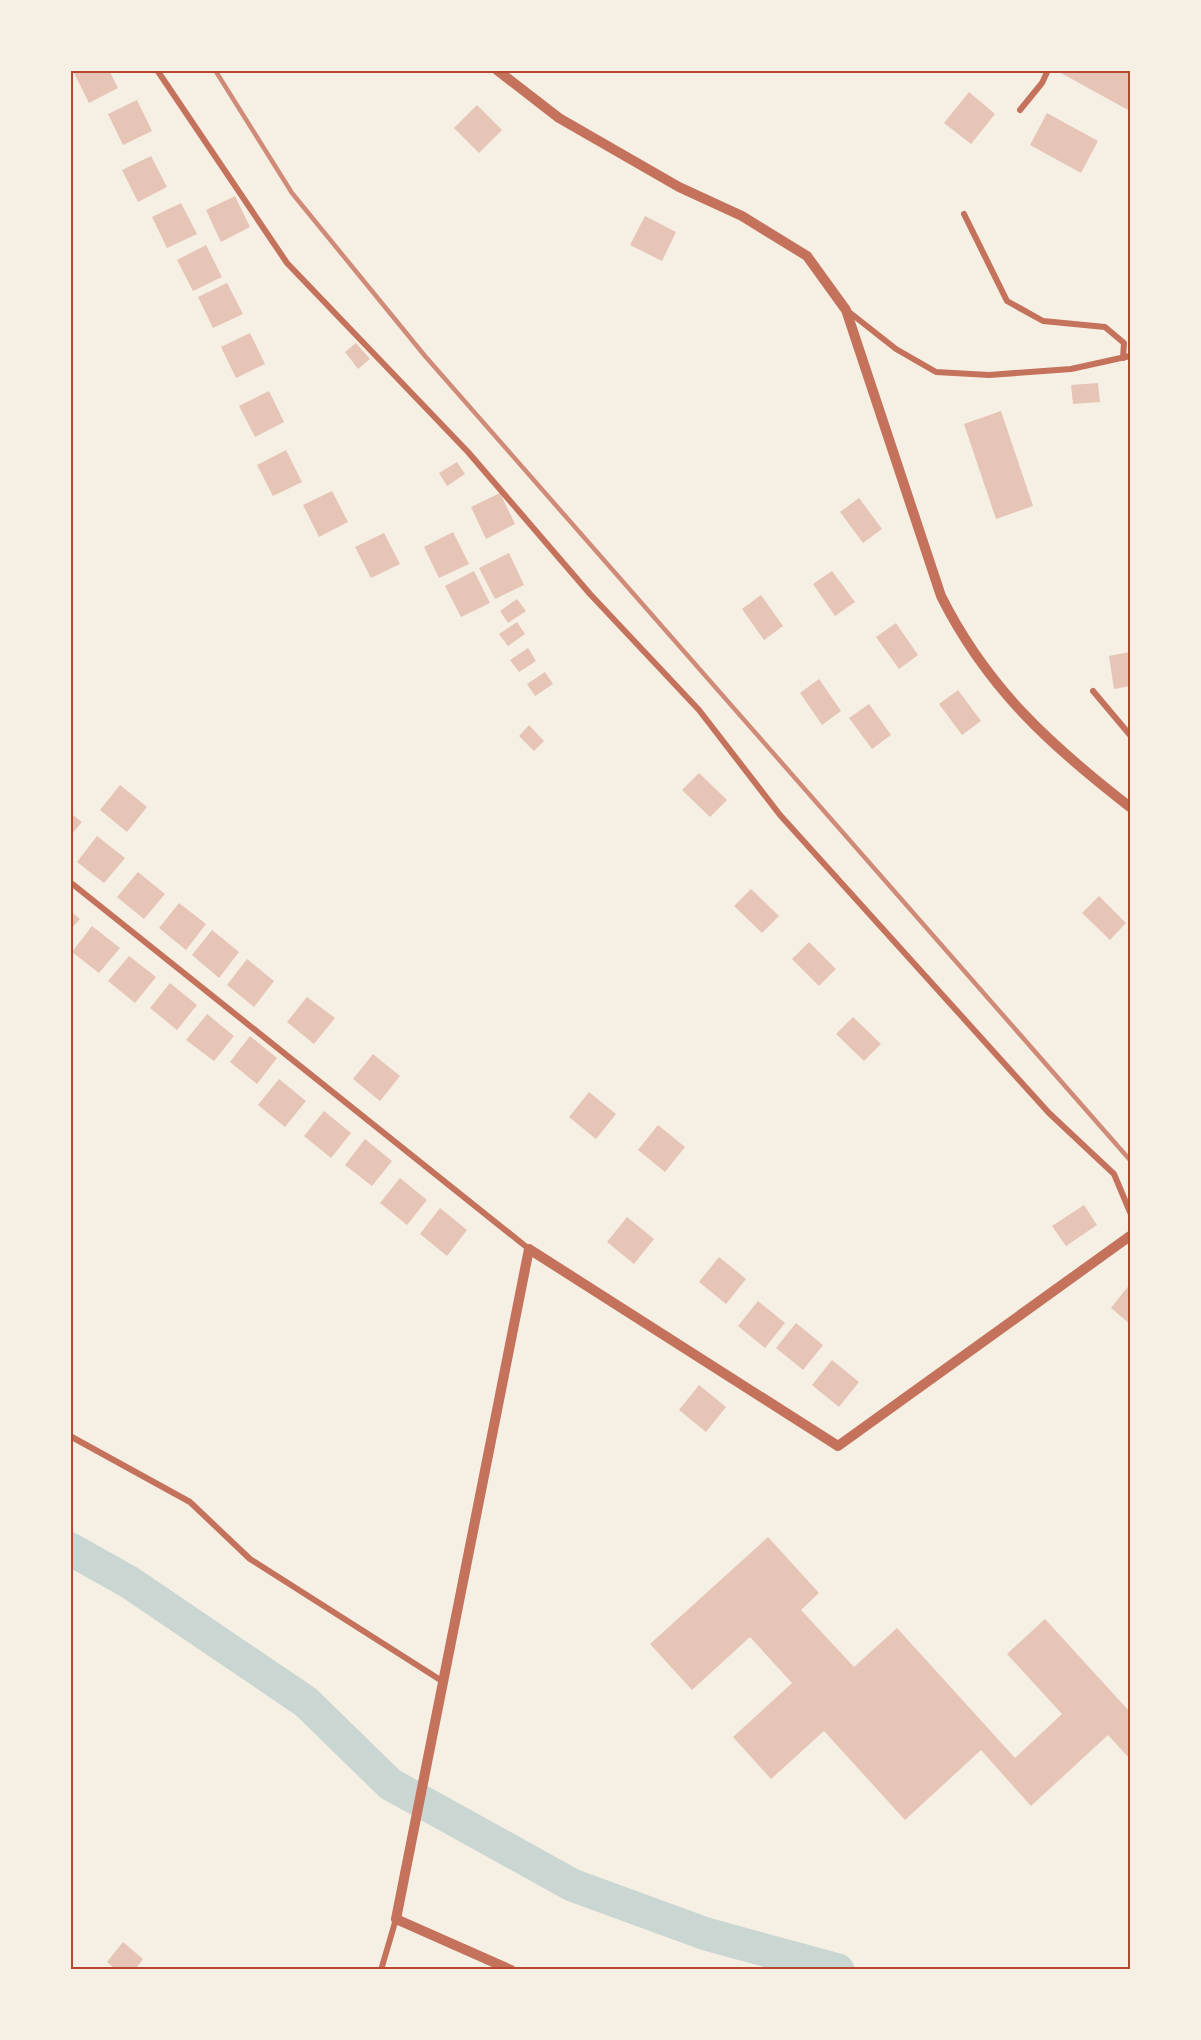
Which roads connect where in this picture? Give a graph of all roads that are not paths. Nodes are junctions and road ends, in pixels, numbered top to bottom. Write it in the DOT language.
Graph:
graph roads {
  1 [pos="157,70"];
  2 [pos="497,70"];
  3 [pos="1048,70"];
  4 [pos="1020,110"];
  5 [pos="964,214"];
  6 [pos="846,310"];
  7 [pos="1127,357"];
  8 [pos="1093,691"];
  9 [pos="1131,735"];
  10 [pos="1131,807"];
  11 [pos="70,882"];
  12 [pos="1131,1212"];
  13 [pos="1131,1236"];
  14 [pos="530,1249"];
  15 [pos="70,1437"];
  16 [pos="442,1682"];
  17 [pos="396,1919"];
  18 [pos="381,1970"];
  19 [pos="511,1970"];
  1 -- 12 [label="street"];
  2 -- 6 [label="street"];
  3 -- 4 [label="street"];
  5 -- 7 [label="street"];
  6 -- 7 [label="street"];
  6 -- 10 [label="street"];
  8 -- 9 [label="street"];
  11 -- 14 [label="street"];
  13 -- 14 [label="street"];
  14 -- 16 [label="street"];
  15 -- 16 [label="street"];
  16 -- 17 [label="street"];
  17 -- 18 [label="street"];
  17 -- 19 [label="street"];
}
